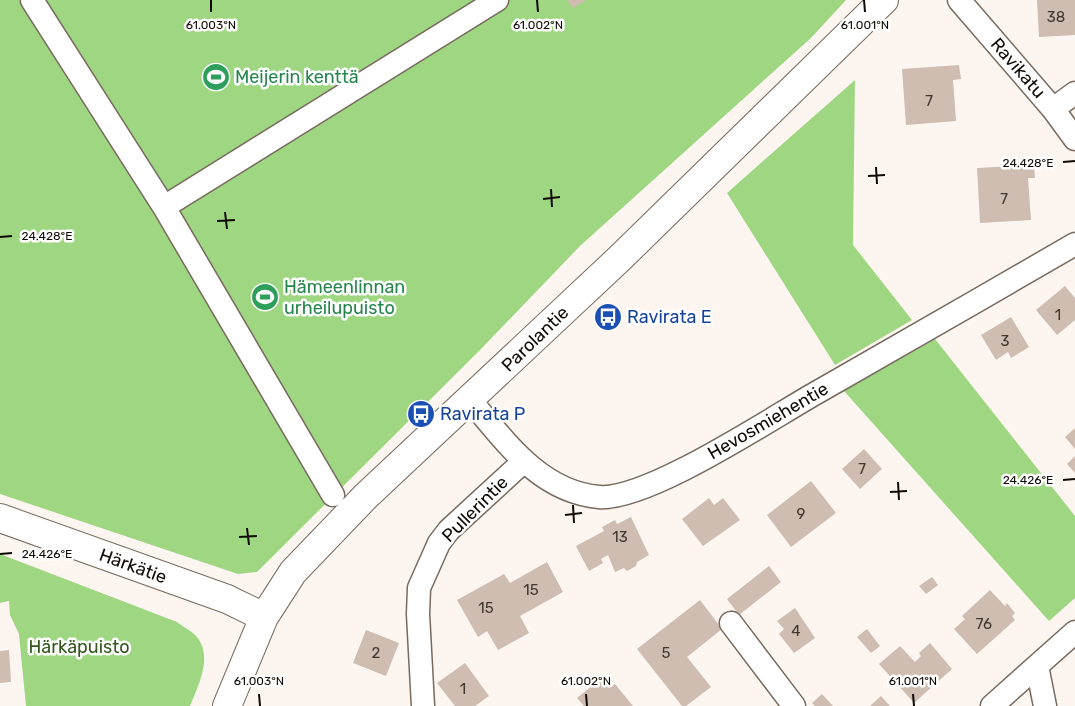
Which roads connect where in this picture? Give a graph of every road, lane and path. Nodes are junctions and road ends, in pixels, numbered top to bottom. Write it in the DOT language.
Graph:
graph roads {
  1 [pos="32,0"];
  2 [pos="496,0"];
  3 [pos="884,0"];
  4 [pos="959,0"];
  5 [pos="1075,93"];
  6 [pos="1053,109"];
  7 [pos="1075,139"];
  8 [pos="164,206"];
  9 [pos="1075,244"];
  10 [pos="470,400"];
  11 [pos="523,462"];
  12 [pos="333,495"];
  13 [pos="0,518"];
  14 [pos="264,617"];
  15 [pos="732,623"];
  16 [pos="1075,632"];
  17 [pos="1037,666"];
  18 [pos="227,706"];
  19 [pos="423,706"];
  20 [pos="794,706"];
  21 [pos="992,706"];
  22 [pos="1046,706"];
  1 -- 8 [label="street"];
  2 -- 8 [label="street"];
  3 -- 10 [label="main road, Parolantie"];
  4 -- 6 [label="street, Ravikatu"];
  5 -- 6 [label="street"];
  6 -- 7 [label="street, Ravikatu"];
  8 -- 12 [label="street"];
  9 -- 11 [label="street, Hevosmiehentie"];
  10 -- 11 [label="street, Hevosmiehentie"];
  10 -- 14 [label="main road, Parolantie"];
  11 -- 19 [label="street, Pullerintie"];
  13 -- 14 [label="main road, Härkätie"];
  14 -- 18 [label="main road, Parolantie"];
  15 -- 20 [label="street"];
  16 -- 17 [label="street"];
  17 -- 21 [label="street"];
  17 -- 22 [label="street"];
}
